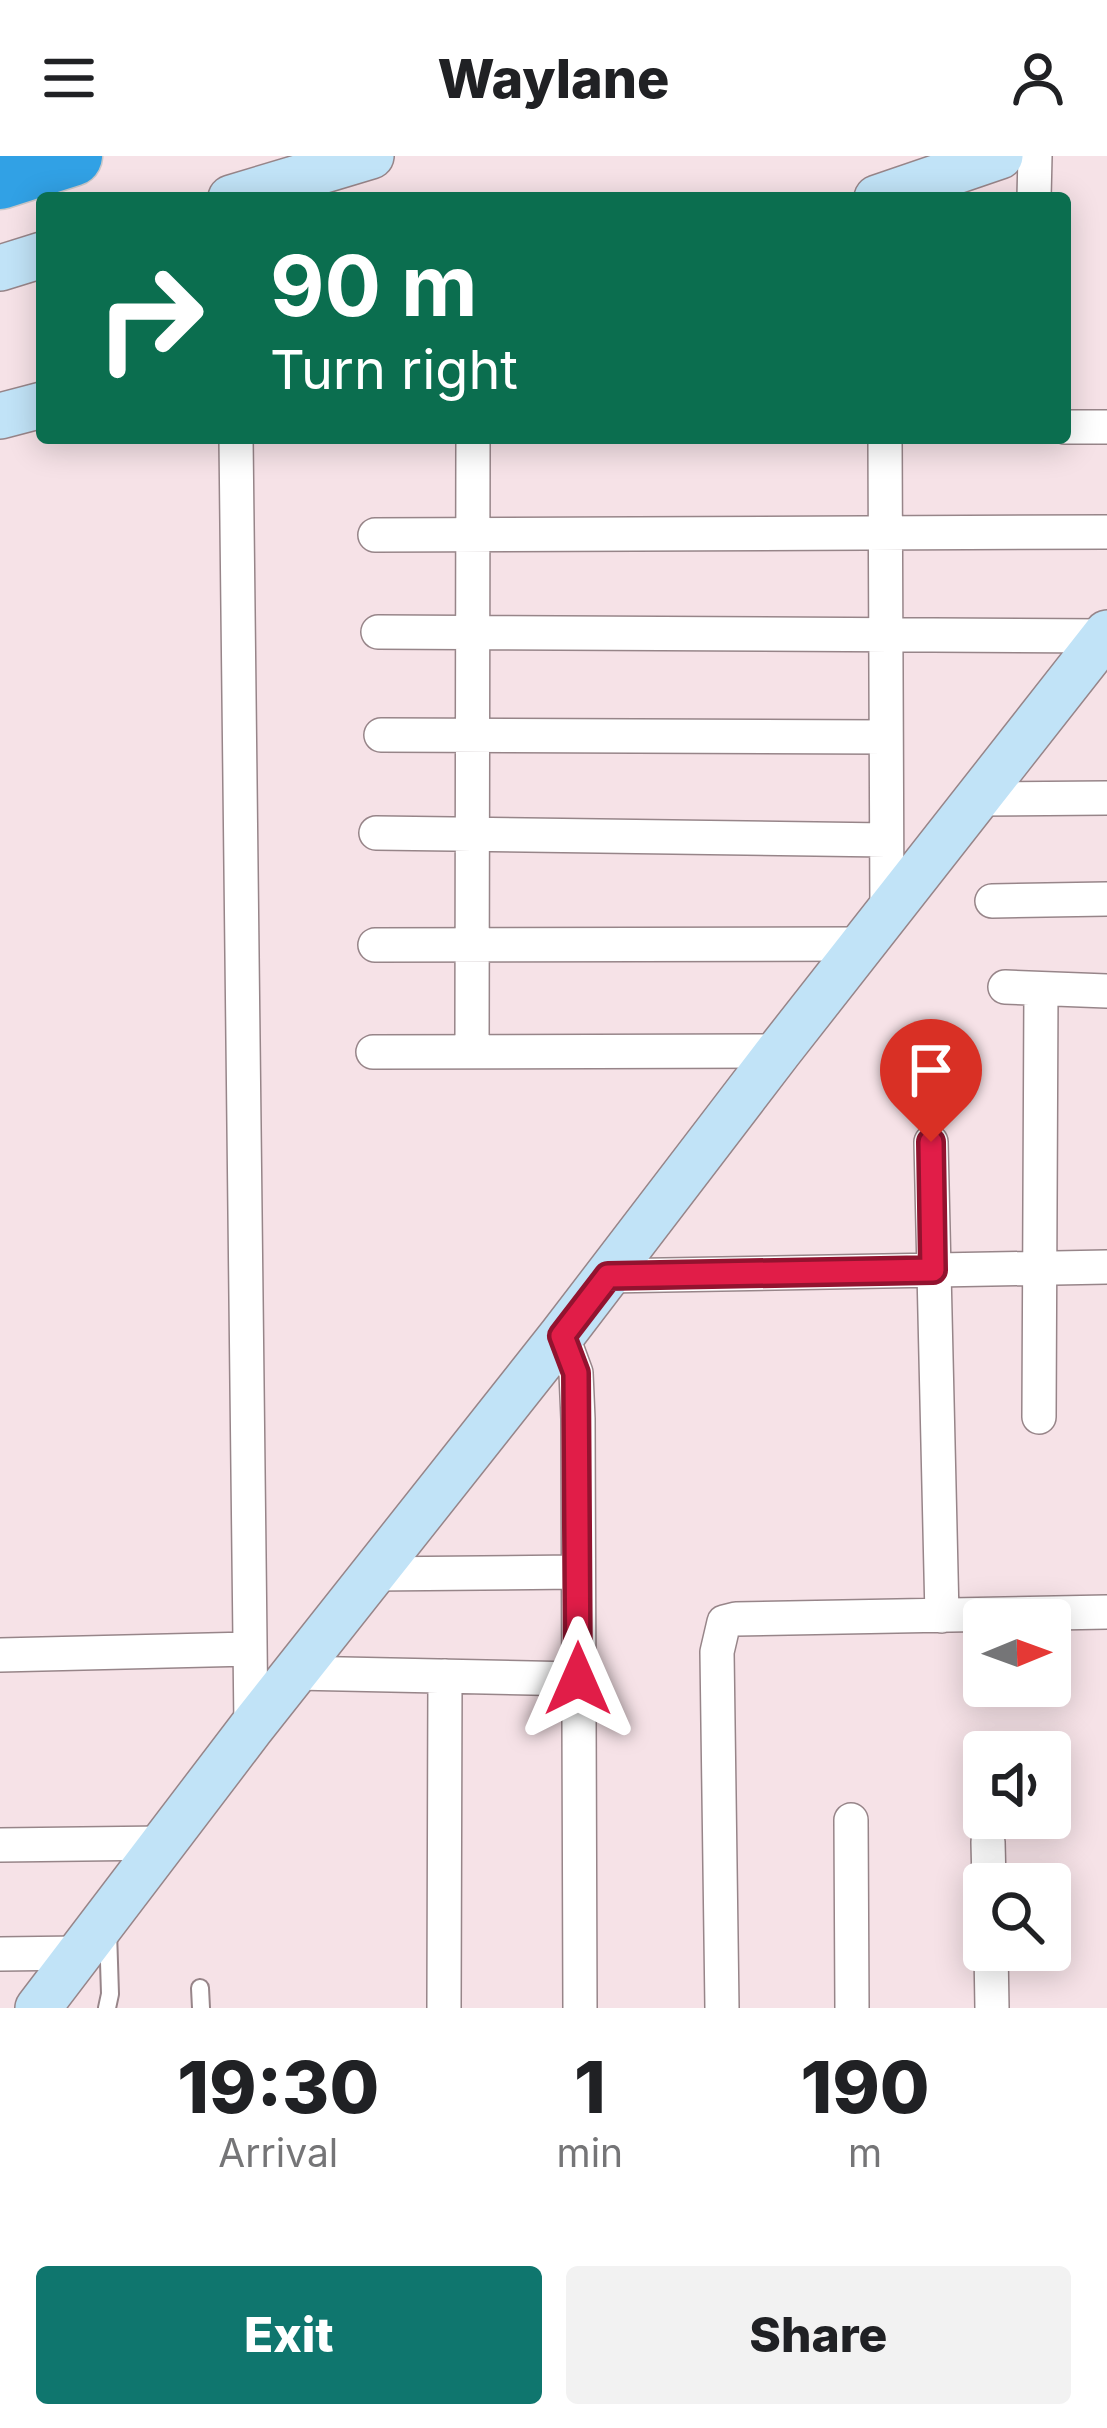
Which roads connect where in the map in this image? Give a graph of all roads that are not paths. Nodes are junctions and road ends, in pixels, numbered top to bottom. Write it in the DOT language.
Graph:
graph roads {
  1 [pos="72,156"];
  2 [pos="371,156"];
  3 [pos="1000,156"];
  4 [pos="1035,156"];
  5 [pos="0,179"];
  6 [pos="251,192"];
  7 [pos="911,192"];
  8 [pos="1034,192"];
  9 [pos="36,257"];
  10 [pos="0,268"];
  11 [pos="36,407"];
  12 [pos="0,416"];
  13 [pos="1071,427"];
  14 [pos="1107,427"];
  15 [pos="236,444"];
  16 [pos="473,444"];
  17 [pos="885,444"];
  18 [pos="1107,532"];
  19 [pos="885,533"];
  20 [pos="375,535"];
  21 [pos="473,535"];
  22 [pos="377,632"];
  23 [pos="473,632"];
  24 [pos="886,635"];
  25 [pos="1106,637"];
  26 [pos="381,735"];
  27 [pos="472,735"];
  28 [pos="886,737"];
  29 [pos="1107,798"];
  30 [pos="977,799"];
  31 [pos="376,833"];
  32 [pos="473,834"];
  33 [pos="886,840"];
  34 [pos="1107,899"];
  35 [pos="992,901"];
  36 [pos="875,929"];
  37 [pos="473,945"];
  38 [pos="375,946"];
  39 [pos="1005,987"];
  40 [pos="1041,990"];
  41 [pos="1107,991"];
  42 [pos="779,1051"];
  43 [pos="373,1052"];
  44 [pos="472,1052"];
  45 [pos="931,1142"];
  46 [pos="1107,1267"];
  47 [pos="1037,1268"];
  48 [pos="933,1270"];
  49 [pos="608,1276"];
  50 [pos="562,1336"];
  51 [pos="1039,1418"];
  52 [pos="578,1572"];
  53 [pos="371,1574"];
  54 [pos="1107,1612"];
  55 [pos="942,1616"];
  56 [pos="250,1649"];
  57 [pos="0,1655"];
  58 [pos="295,1673"];
  59 [pos="445,1676"];
  60 [pos="578,1679"];
  61 [pos="250,1728"];
  62 [pos="851,1820"];
  63 [pos="988,1842"];
  64 [pos="164,1843"];
  65 [pos="0,1845"];
  66 [pos="988,1863"];
  67 [pos="94,1935"];
  68 [pos="0,1954"];
  69 [pos="991,1971"];
  70 [pos="200,1988"];
  71 [pos="38,2008"];
  72 [pos="107,2008"];
  73 [pos="201,2008"];
  74 [pos="444,2008"];
  75 [pos="580,2008"];
  76 [pos="722,2008"];
  77 [pos="852,2008"];
  78 [pos="992,2008"];
  1 -- 5 [label="highway"];
  2 -- 6 [label="street"];
  3 -- 7 [label="street"];
  4 -- 8 [label="street"];
  9 -- 10 [label="street"];
  11 -- 12 [label="street"];
  13 -- 14 [label="street"];
  15 -- 56 [label="street"];
  16 -- 21 [label="street"];
  17 -- 19 [label="street"];
  18 -- 19 [label="street"];
  19 -- 21 [label="street"];
  19 -- 24 [label="street"];
  20 -- 21 [label="street"];
  21 -- 23 [label="street"];
  22 -- 23 [label="street"];
  23 -- 24 [label="street"];
  23 -- 27 [label="street"];
  24 -- 25 [label="street"];
  24 -- 28 [label="street"];
  25 -- 30 [label="street"];
  26 -- 27 [label="street"];
  27 -- 28 [label="street"];
  27 -- 32 [label="street"];
  28 -- 33 [label="street"];
  29 -- 30 [label="street"];
  30 -- 36 [label="street"];
  31 -- 32 [label="street"];
  32 -- 33 [label="street"];
  32 -- 37 [label="street"];
  33 -- 36 [label="street"];
  34 -- 35 [label="street"];
  36 -- 37 [label="street"];
  36 -- 42 [label="street"];
  37 -- 38 [label="street"];
  37 -- 44 [label="street"];
  39 -- 40 [label="street"];
  40 -- 41 [label="street"];
  40 -- 47 [label="street"];
  42 -- 44 [label="street"];
  42 -- 49 [label="street"];
  43 -- 44 [label="street"];
  45 -- 48 [label="street"];
  46 -- 47 [label="street"];
  47 -- 48 [label="street"];
  47 -- 51 [label="street"];
  48 -- 49 [label="street"];
  48 -- 55 [label="street"];
  49 -- 50 [label="street"];
  50 -- 52 [label="street"];
  50 -- 53 [label="street"];
  52 -- 53 [label="street"];
  52 -- 60 [label="street"];
  53 -- 58 [label="street"];
  54 -- 55 [label="street"];
  55 -- 76 [label="street"];
  56 -- 57 [label="street"];
  56 -- 61 [label="street"];
  58 -- 59 [label="street"];
  58 -- 61 [label="street"];
  59 -- 60 [label="street"];
  59 -- 74 [label="street"];
  60 -- 75 [label="street"];
  61 -- 64 [label="street"];
  62 -- 77 [label="street"];
  63 -- 66 [label="street"];
  64 -- 65 [label="street"];
  64 -- 67 [label="street"];
  67 -- 68 [label="street"];
  67 -- 71 [label="street"];
  67 -- 72 [label="lane"];
  69 -- 78 [label="street"];
  70 -- 73 [label="lane"];
}
